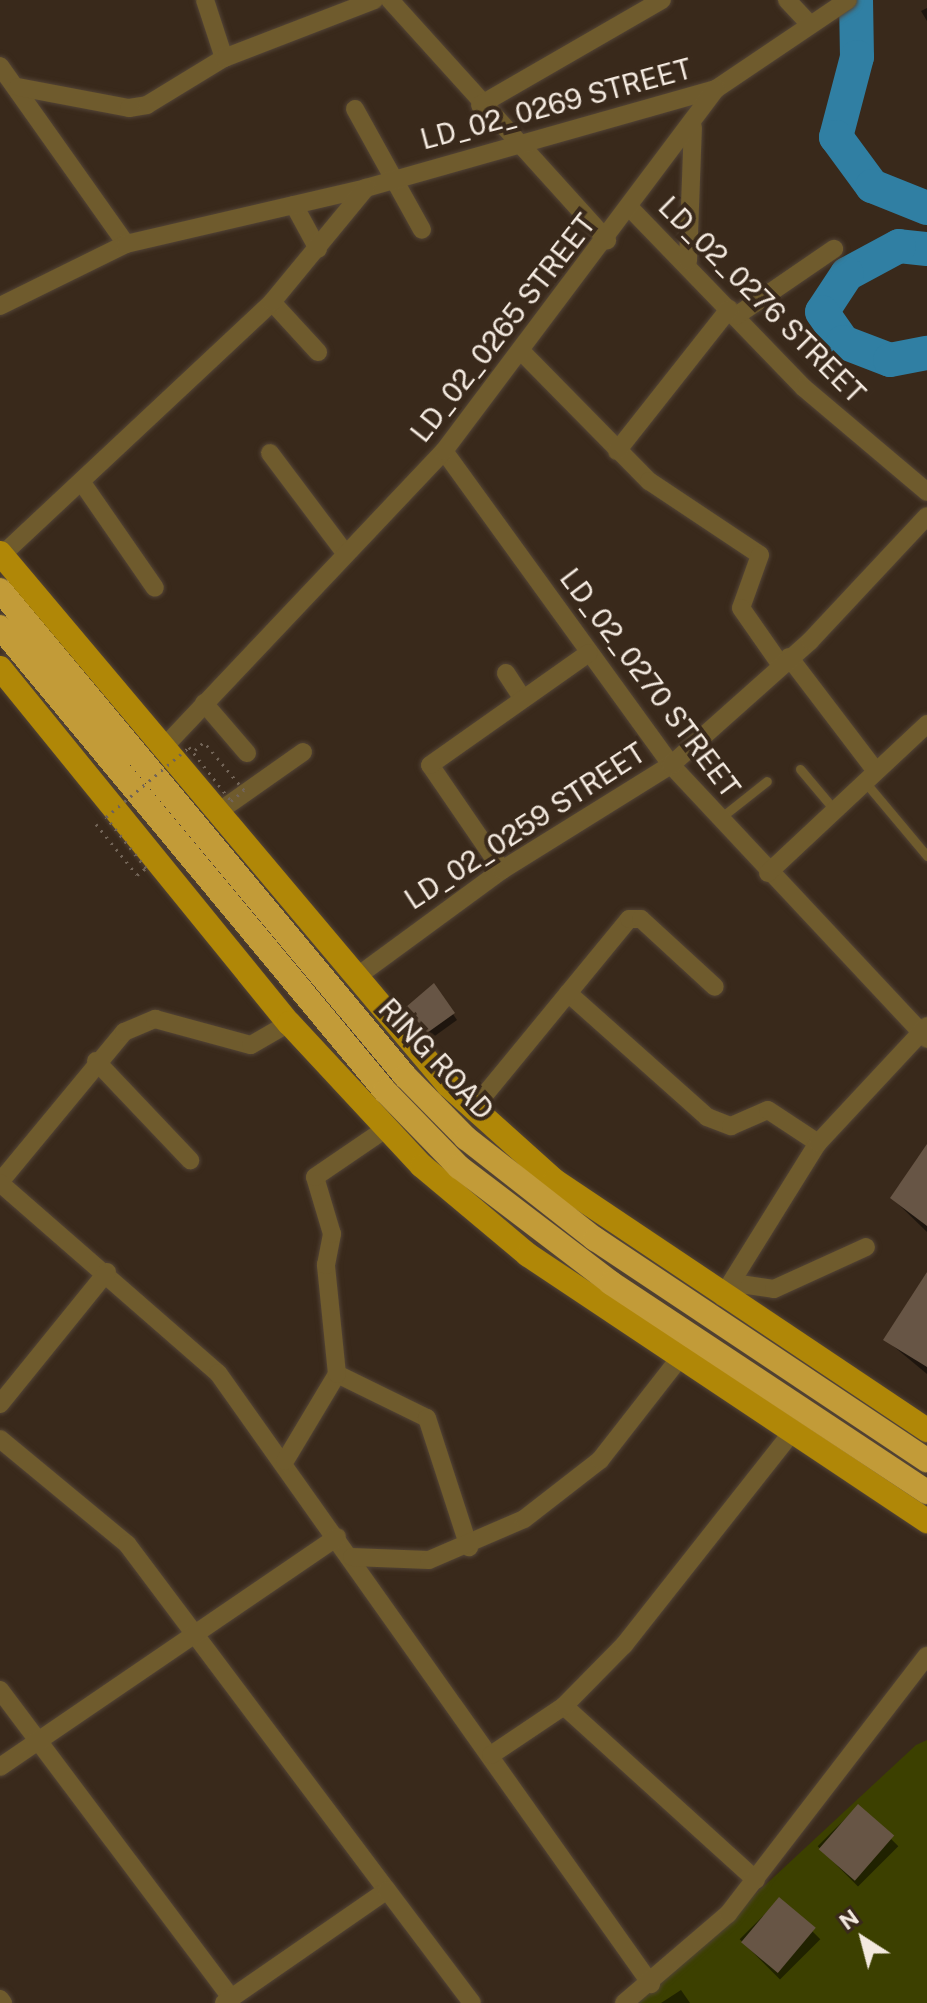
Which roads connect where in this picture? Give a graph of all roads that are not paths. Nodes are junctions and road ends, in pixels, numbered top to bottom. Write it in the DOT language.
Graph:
graph roads {
  1 [pos="205,0"];
  2 [pos="374,0"];
  3 [pos="390,0"];
  4 [pos="662,0"];
  5 [pos="787,0"];
  6 [pos="848,0"];
  7 [pos="809,24"];
  8 [pos="224,58"];
  9 [pos="0,66"];
  10 [pos="18,87"];
  11 [pos="716,89"];
  12 [pos="480,105"];
  13 [pos="355,109"];
  14 [pos="693,127"];
  15 [pos="517,145"];
  16 [pos="393,177"];
  17 [pos="366,188"];
  18 [pos="294,205"];
  19 [pos="631,209"];
  20 [pos="422,230"];
  21 [pos="607,240"];
  22 [pos="126,244"];
  23 [pos="318,249"];
  24 [pos="834,249"];
  25 [pos="688,261"];
  26 [pos="272,302"];
  27 [pos="0,306"];
  28 [pos="732,313"];
  29 [pos="318,352"];
  30 [pos="523,353"];
  31 [pos="444,451"];
  32 [pos="617,451"];
  33 [pos="270,453"];
  34 [pos="83,484"];
  35 [pos="927,492"];
  36 [pos="927,516"];
  37 [pos="345,553"];
  38 [pos="1,554"];
  39 [pos="155,588"];
  40 [pos="0,590"];
  41 [pos="0,627"];
  42 [pos="589,653"];
  43 [pos="784,661"];
  44 [pos="0,668"];
  45 [pos="506,673"];
  46 [pos="523,699"];
  47 [pos="204,703"];
  48 [pos="927,724"];
  49 [pos="164,747"];
  50 [pos="303,752"];
  51 [pos="247,753"];
  52 [pos="671,765"];
  53 [pos="800,769"];
  54 [pos="869,775"];
  55 [pos="767,781"];
  56 [pos="832,807"];
  57 [pos="218,812"];
  58 [pos="719,820"];
  59 [pos="927,856"];
  60 [pos="502,870"];
  61 [pos="768,873"];
  62 [pos="355,978"];
  63 [pos="715,987"];
  64 [pos="568,993"];
  65 [pos="289,1023"];
  66 [pos="925,1032"];
  67 [pos="96,1061"];
  68 [pos="473,1109"];
  69 [pos="384,1130"];
  70 [pos="818,1143"];
  71 [pos="190,1160"];
  72 [pos="0,1183"];
  73 [pos="866,1247"];
  74 [pos="107,1272"];
  75 [pos="728,1290"];
  76 [pos="679,1359"];
  77 [pos="337,1374"];
  78 [pos="0,1404"];
  79 [pos="794,1430"];
  80 [pos="927,1430"];
  81 [pos="0,1439"];
  82 [pos="927,1460"];
  83 [pos="285,1461"];
  84 [pos="927,1492"];
  85 [pos="927,1521"];
  86 [pos="337,1537"];
  87 [pos="469,1547"];
  88 [pos="352,1557"];
  89 [pos="199,1635"];
  90 [pos="927,1656"];
  91 [pos="0,1690"];
  92 [pos="564,1706"];
  93 [pos="42,1738"];
  94 [pos="491,1755"];
  95 [pos="0,1767"];
  96 [pos="756,1880"];
  97 [pos="387,1890"];
  98 [pos="651,1984"];
  99 [pos="228,2000"];
  100 [pos="472,2003"];
  101 [pos="624,2003"];
  1 -- 8 [label="street"];
  2 -- 8 [label="street"];
  3 -- 12 [label="street"];
  4 -- 12 [label="street"];
  5 -- 7 [label="street"];
  6 -- 7 [label="street, LD_02_0269 STREET"];
  7 -- 11 [label="street, LD_02_0269 STREET"];
  8 -- 10 [label="street"];
  9 -- 10 [label="street"];
  10 -- 22 [label="street"];
  11 -- 14 [label="street, LD_02_0265 STREET"];
  11 -- 15 [label="street, LD_02_0269 STREET"];
  12 -- 15 [label="street"];
  13 -- 16 [label="street"];
  14 -- 19 [label="street, LD_02_0265 STREET"];
  14 -- 25 [label="street, LD_02_0265 STREET"];
  15 -- 16 [label="street, LD_02_0269 STREET"];
  15 -- 21 [label="street"];
  16 -- 17 [label="street, LD_02_0269 STREET"];
  16 -- 20 [label="street, LD_02_0269 STREET"];
  17 -- 18 [label="street, LD_02_0269 STREET"];
  17 -- 23 [label="street"];
  18 -- 22 [label="street, LD_02_0269 STREET"];
  18 -- 23 [label="street"];
  19 -- 21 [label="street, LD_02_0265 STREET"];
  19 -- 25 [label="street, LD_02_0276 STREET"];
  21 -- 30 [label="street, LD_02_0265 STREET"];
  22 -- 27 [label="street, LD_02_0269 STREET"];
  23 -- 26 [label="street"];
  24 -- 28 [label="street"];
  25 -- 28 [label="street, LD_02_0276 STREET"];
  26 -- 29 [label="street"];
  26 -- 34 [label="street"];
  28 -- 32 [label="street"];
  28 -- 35 [label="street, LD_02_0276 STREET"];
  30 -- 31 [label="street, LD_02_0265 STREET"];
  30 -- 32 [label="street"];
  31 -- 37 [label="street, LD_02_0265 STREET"];
  31 -- 42 [label="street, LD_02_0270 STREET"];
  32 -- 43 [label="street"];
  33 -- 37 [label="street"];
  34 -- 38 [label="street"];
  34 -- 39 [label="street"];
  36 -- 43 [label="street, LD_02_0259 STREET"];
  37 -- 47 [label="street, LD_02_0265 STREET"];
  38 -- 49 [label="main road"];
  40 -- 82 [label="highway, RING ROAD"];
  41 -- 84 [label="highway, RING ROAD"];
  42 -- 46 [label="street"];
  42 -- 52 [label="street, LD_02_0270 STREET"];
  43 -- 52 [label="street, LD_02_0259 STREET"];
  43 -- 54 [label="street"];
  44 -- 65 [label="main road"];
  45 -- 46 [label="street"];
  46 -- 60 [label="street"];
  47 -- 49 [label="street, LD_02_0265 STREET"];
  47 -- 51 [label="street"];
  48 -- 54 [label="street"];
  49 -- 57 [label="main road"];
  50 -- 57 [label="street"];
  52 -- 58 [label="street, LD_02_0270 STREET"];
  52 -- 60 [label="street, LD_02_0259 STREET"];
  53 -- 56 [label="lane"];
  54 -- 56 [label="street"];
  54 -- 59 [label="lane"];
  55 -- 58 [label="lane"];
  56 -- 61 [label="street"];
  57 -- 62 [label="main road"];
  58 -- 61 [label="street, LD_02_0270 STREET"];
  60 -- 62 [label="street, LD_02_0259 STREET"];
  61 -- 66 [label="street, LD_02_0270 STREET"];
  62 -- 68 [label="main road"];
  63 -- 64 [label="street"];
  64 -- 68 [label="street"];
  64 -- 70 [label="street"];
  65 -- 67 [label="street"];
  65 -- 69 [label="main road"];
  66 -- 70 [label="street"];
  67 -- 71 [label="street"];
  67 -- 72 [label="street"];
  68 -- 75 [label="main road"];
  69 -- 76 [label="main road"];
  69 -- 77 [label="street"];
  70 -- 75 [label="street"];
  72 -- 74 [label="street"];
  73 -- 75 [label="street"];
  74 -- 78 [label="street"];
  74 -- 83 [label="street"];
  75 -- 80 [label="main road"];
  76 -- 79 [label="main road"];
  76 -- 87 [label="street"];
  77 -- 83 [label="street"];
  77 -- 87 [label="street"];
  79 -- 85 [label="main road"];
  79 -- 92 [label="street"];
  81 -- 89 [label="street"];
  83 -- 86 [label="street"];
  86 -- 88 [label="street"];
  86 -- 89 [label="street"];
  87 -- 88 [label="street"];
  88 -- 94 [label="street"];
  89 -- 93 [label="street"];
  89 -- 97 [label="street"];
  90 -- 96 [label="street"];
  91 -- 93 [label="street"];
  92 -- 94 [label="street"];
  92 -- 96 [label="street"];
  93 -- 95 [label="street"];
  93 -- 99 [label="street"];
  94 -- 98 [label="street"];
  96 -- 98 [label="street"];
  97 -- 99 [label="street"];
  97 -- 100 [label="street"];
  98 -- 101 [label="street"];
}
